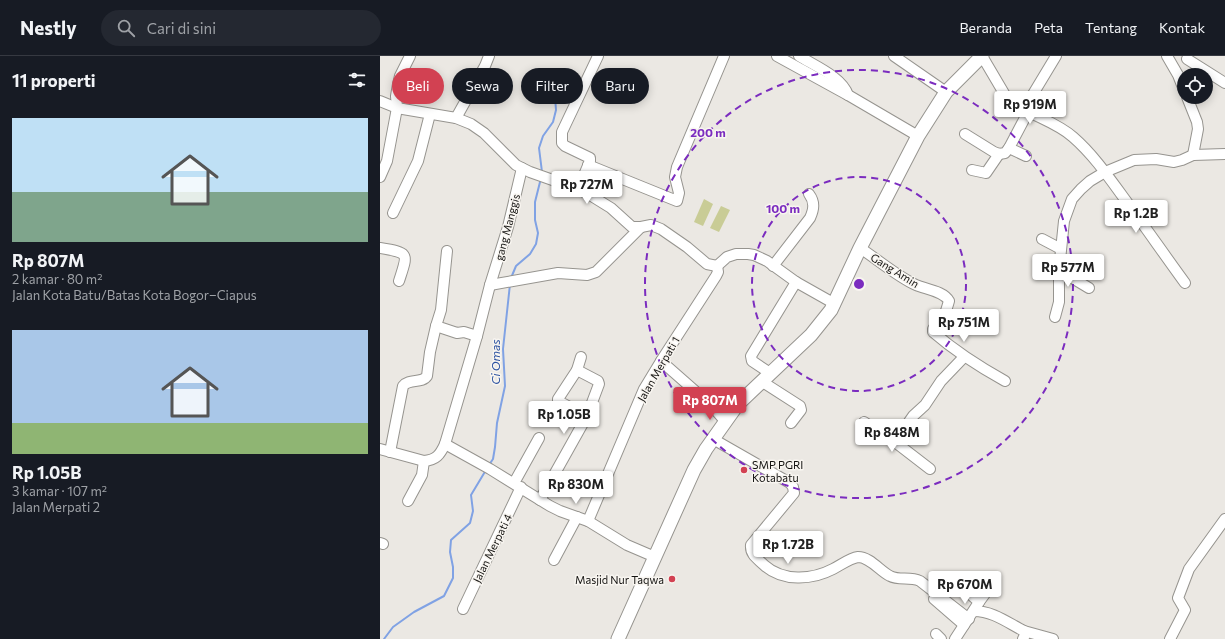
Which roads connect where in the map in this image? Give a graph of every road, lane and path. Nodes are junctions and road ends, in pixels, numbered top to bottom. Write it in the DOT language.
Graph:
graph roads {
  1 [pos="410,56"];
  2 [pos="489,56"];
  3 [pos="598,56"];
  4 [pos="724,56"];
  5 [pos="777,56"];
  6 [pos="799,56"];
  7 [pos="894,56"];
  8 [pos="980,56"];
  9 [pos="1056,56"];
  10 [pos="1167,56"];
  11 [pos="1188,58"];
  12 [pos="1182,68"];
  13 [pos="1177,73"];
  14 [pos="1225,83"];
  15 [pos="946,92"];
  16 [pos="848,95"];
  17 [pos="380,101"];
  18 [pos="1190,104"];
  19 [pos="397,108"];
  20 [pos="1026,110"];
  21 [pos="430,114"];
  22 [pos="456,118"];
  23 [pos="965,134"];
  24 [pos="918,136"];
  25 [pos="1009,148"];
  26 [pos="999,154"];
  27 [pos="1225,154"];
  28 [pos="1193,155"];
  29 [pos="1026,156"];
  30 [pos="588,165"];
  31 [pos="526,170"];
  32 [pos="972,170"];
  33 [pos="1105,172"];
  34 [pos="380,177"];
  35 [pos="578,189"];
  36 [pos="809,194"];
  37 [pos="393,213"];
  38 [pos="637,227"];
  39 [pos="1042,239"];
  40 [pos="380,248"];
  41 [pos="860,248"];
  42 [pos="1061,249"];
  43 [pos="447,252"];
  44 [pos="717,266"];
  45 [pos="773,266"];
  46 [pos="1059,270"];
  47 [pos="399,281"];
  48 [pos="796,282"];
  49 [pos="1185,283"];
  50 [pos="490,285"];
  51 [pos="1088,288"];
  52 [pos="835,304"];
  53 [pos="1055,317"];
  54 [pos="436,326"];
  55 [pos="477,336"];
  56 [pos="581,356"];
  57 [pos="964,357"];
  58 [pos="661,361"];
  59 [pos="577,370"];
  60 [pos="766,377"];
  61 [pos="1005,381"];
  62 [pos="587,416"];
  63 [pos="725,421"];
  64 [pos="864,422"];
  65 [pos="791,423"];
  66 [pos="540,438"];
  67 [pos="713,439"];
  68 [pos="895,442"];
  69 [pos="445,444"];
  70 [pos="385,451"];
  71 [pos="424,461"];
  72 [pos="930,469"];
  73 [pos="517,485"];
  74 [pos="540,500"];
  75 [pos="408,501"];
  76 [pos="576,517"];
  77 [pos="1225,519"];
  78 [pos="588,521"];
  79 [pos="654,557"];
  80 [pos="554,560"];
  81 [pos="995,580"];
  82 [pos="916,584"];
  83 [pos="960,585"];
  84 [pos="462,609"];
  85 [pos="972,614"];
  86 [pos="1024,635"];
  87 [pos="618,639"];
  88 [pos="955,639"];
  89 [pos="1053,639"];
  90 [pos="1170,639"];
  1 -- 19 [label="street"];
  2 -- 22 [label="street"];
  3 -- 30 [label="street"];
  4 -- 30 [label="street"];
  5 -- 16 [label="street"];
  6 -- 16 [label="street"];
  7 -- 15 [label="street"];
  8 -- 15 [label="main road"];
  8 -- 20 [label="street"];
  9 -- 20 [label="street"];
  10 -- 13 [label="street"];
  11 -- 12 [label="street"];
  11 -- 14 [label="street"];
  15 -- 24 [label="main road"];
  16 -- 24 [label="street"];
  17 -- 19 [label="street"];
  18 -- 28 [label="street"];
  19 -- 21 [label="street"];
  19 -- 34 [label="street"];
  20 -- 25 [label="street"];
  20 -- 33 [label="street"];
  21 -- 22 [label="street"];
  21 -- 37 [label="street"];
  22 -- 31 [label="street"];
  23 -- 26 [label="street"];
  24 -- 41 [label="main road"];
  25 -- 26 [label="street"];
  25 -- 29 [label="street"];
  26 -- 32 [label="street"];
  27 -- 28 [label="street"];
  28 -- 33 [label="street"];
  30 -- 35 [label="street"];
  31 -- 35 [label="street"];
  31 -- 50 [label="street, gang Manggis"];
  33 -- 42 [label="street"];
  33 -- 49 [label="street"];
  35 -- 38 [label="street"];
  36 -- 45 [label="street"];
  38 -- 44 [label="street"];
  38 -- 50 [label="street"];
  39 -- 42 [label="street"];
  40 -- 47 [label="street"];
  41 -- 52 [label="main road"];
  41 -- 57 [label="street, Gang Amin"];
  42 -- 46 [label="street"];
  43 -- 54 [label="street"];
  44 -- 45 [label="street"];
  44 -- 58 [label="street, Jalan Merpati 1"];
  45 -- 48 [label="street"];
  46 -- 51 [label="street"];
  46 -- 53 [label="street"];
  48 -- 52 [label="street"];
  48 -- 60 [label="street"];
  50 -- 55 [label="street, gang Manggis"];
  52 -- 60 [label="main road"];
  54 -- 55 [label="street"];
  54 -- 70 [label="street"];
  55 -- 69 [label="street, gang Manggis"];
  56 -- 59 [label="street"];
  57 -- 61 [label="street, Gang Amin"];
  57 -- 68 [label="street"];
  58 -- 63 [label="street"];
  58 -- 78 [label="street, Jalan Merpati 1"];
  59 -- 62 [label="street"];
  59 -- 62 [label="street"];
  60 -- 63 [label="main road"];
  60 -- 65 [label="street"];
  62 -- 74 [label="street"];
  63 -- 67 [label="main road"];
  64 -- 68 [label="street"];
  66 -- 73 [label="street, Jalan Merpati 4"];
  67 -- 79 [label="main road"];
  67 -- 85 [label="street"];
  68 -- 72 [label="street"];
  69 -- 71 [label="street"];
  69 -- 73 [label="street"];
  70 -- 71 [label="street"];
  71 -- 75 [label="street"];
  73 -- 74 [label="street"];
  73 -- 84 [label="street, Jalan Merpati 4"];
  74 -- 76 [label="street"];
  76 -- 78 [label="street"];
  76 -- 80 [label="street"];
  77 -- 90 [label="street"];
  78 -- 79 [label="street"];
  79 -- 87 [label="main road"];
  81 -- 85 [label="street"];
  82 -- 85 [label="street"];
  83 -- 85 [label="street"];
  85 -- 86 [label="street"];
  85 -- 88 [label="street"];
  86 -- 89 [label="street"];
}
